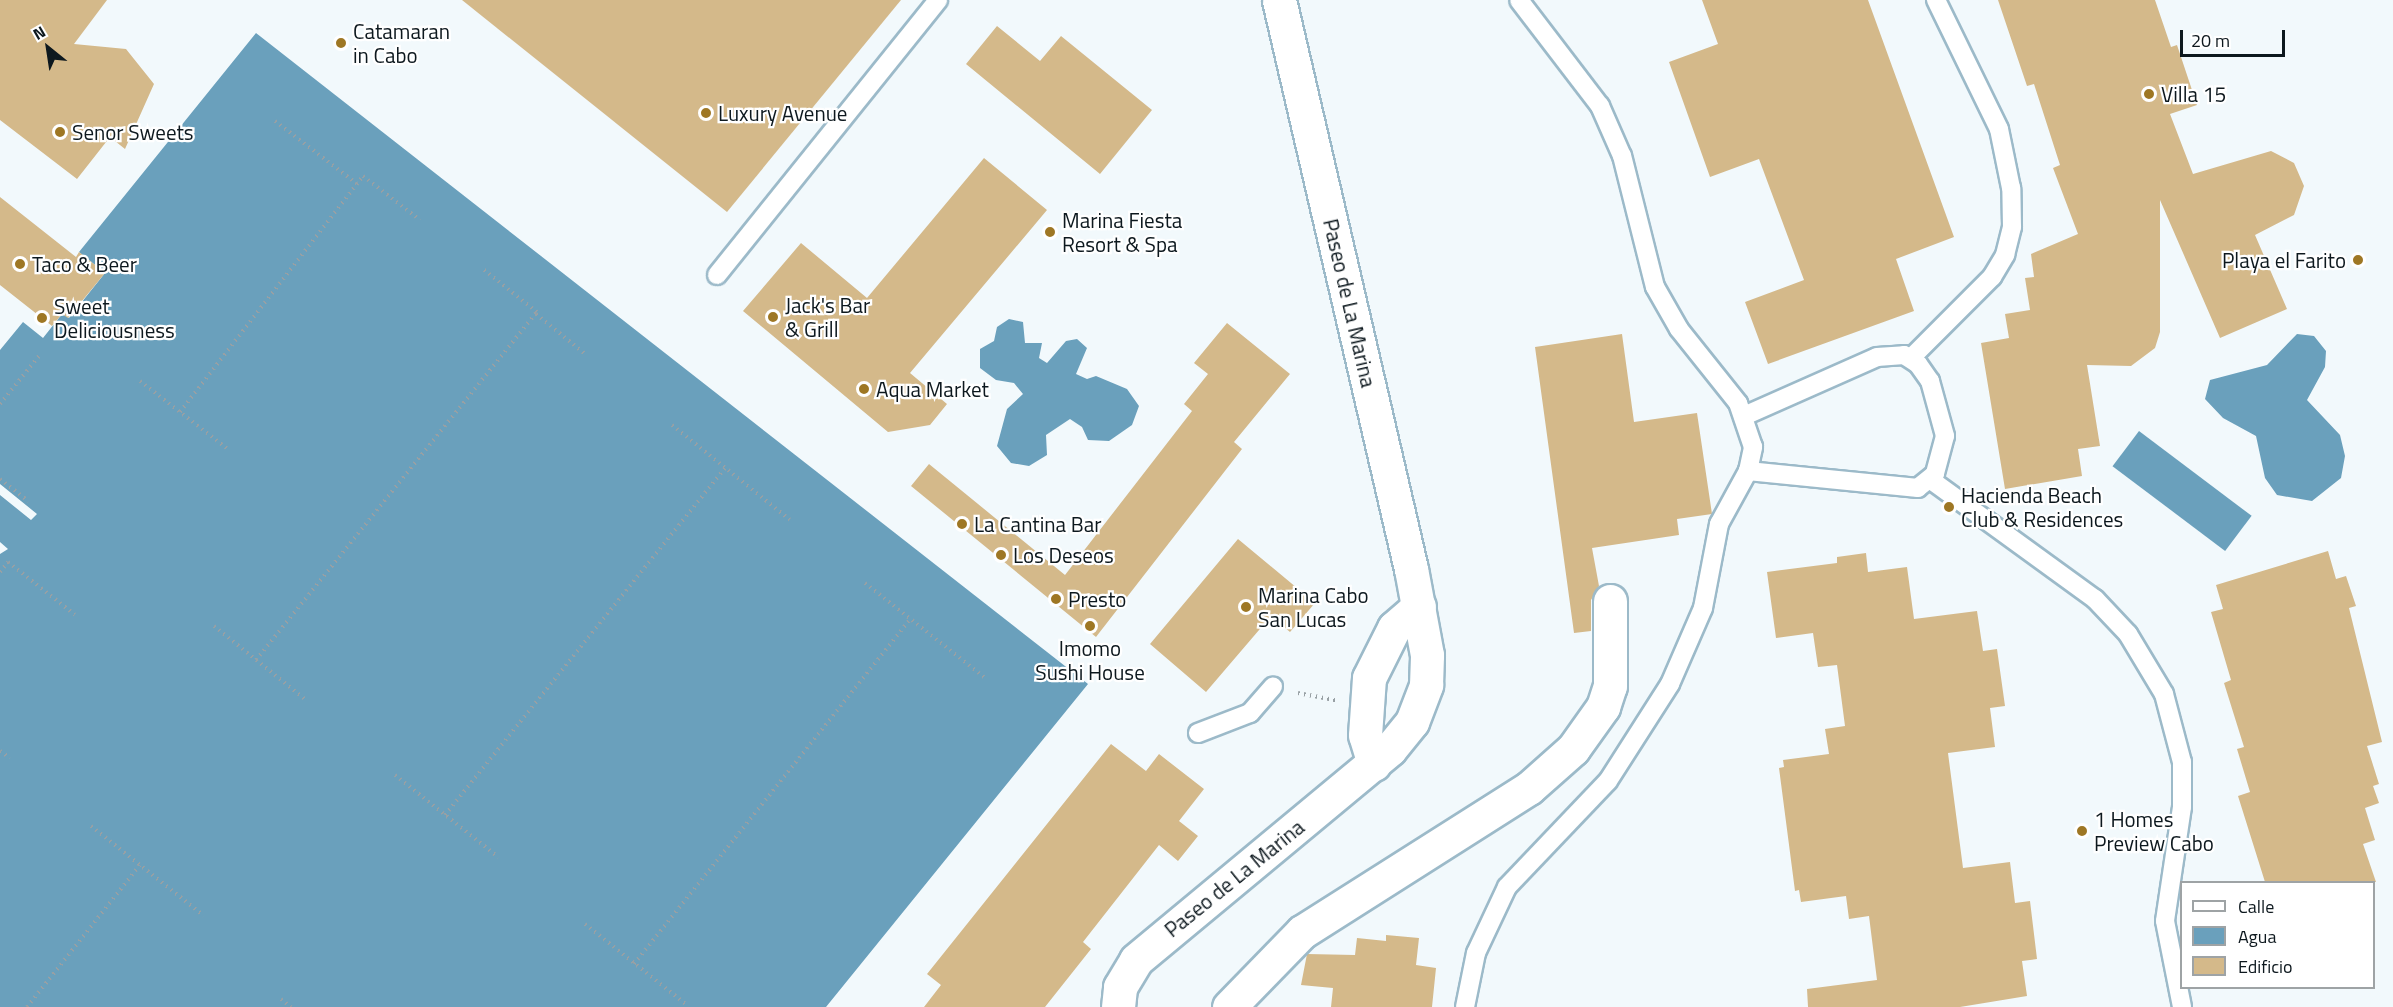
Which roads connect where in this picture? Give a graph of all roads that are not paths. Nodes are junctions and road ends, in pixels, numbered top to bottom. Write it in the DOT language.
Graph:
graph roads {
  1 [pos="938,0"];
  2 [pos="1279,0"];
  3 [pos="1519,0"];
  4 [pos="1936,0"];
  5 [pos="717,275"];
  6 [pos="1911,358"];
  7 [pos="1744,417"];
  8 [pos="1748,471"];
  9 [pos="1931,480"];
  10 [pos="1610,601"];
  11 [pos="1419,606"];
  12 [pos="1273,687"];
  13 [pos="1198,733"];
  14 [pos="1374,764"];
  15 [pos="1118,1007"];
  16 [pos="1229,1007"];
  17 [pos="1465,1007"];
  18 [pos="2182,1007"];
  1 -- 5 [label="lane"];
  2 -- 11 [label="street, Paseo de La Marina"];
  3 -- 7 [label="lane"];
  4 -- 6 [label="lane"];
  6 -- 7 [label="lane"];
  6 -- 9 [label="lane"];
  7 -- 8 [label="lane"];
  8 -- 9 [label="lane"];
  8 -- 17 [label="lane"];
  9 -- 18 [label="lane"];
  10 -- 16 [label="street"];
  11 -- 14 [label="street, Paseo de La Marina"];
  11 -- 14 [label="street"];
  12 -- 13 [label="lane"];
  14 -- 15 [label="street, Paseo de La Marina"];
}
